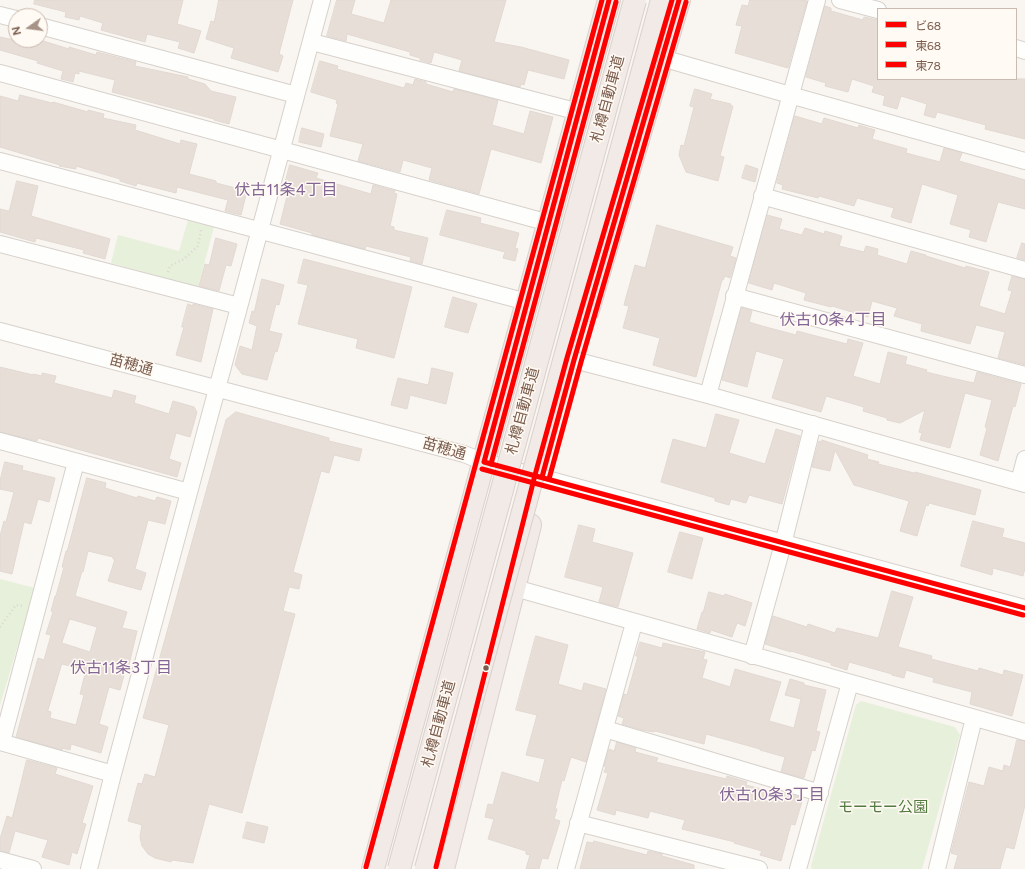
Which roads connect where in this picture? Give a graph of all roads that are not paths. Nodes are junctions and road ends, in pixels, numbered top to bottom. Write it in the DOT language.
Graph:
graph roads {
  1 [pos="322,0"];
  2 [pos="609,0"];
  3 [pos="635,0"];
  4 [pos="662,0"];
  5 [pos="679,0"];
  6 [pos="817,0"];
  7 [pos="840,0"];
  8 [pos="877,10"];
  9 [pos="48,28"];
  10 [pos="312,42"];
  11 [pos="662,58"];
  12 [pos="0,73"];
  13 [pos="296,95"];
  14 [pos="790,95"];
  15 [pos="579,112"];
  16 [pos="281,149"];
  17 [pos="0,161"];
  18 [pos="1025,161"];
  19 [pos="762,196"];
  20 [pos="549,223"];
  21 [pos="259,231"];
  22 [pos="0,244"];
  23 [pos="1025,270"];
  24 [pos="734,296"];
  25 [pos="527,302"];
  26 [pos="239,306"];
  27 [pos="0,331"];
  28 [pos="574,360"];
  29 [pos="1025,375"];
  30 [pos="217,388"];
  31 [pos="708,395"];
  32 [pos="813,424"];
  33 [pos="0,441"];
  34 [pos="1025,459"];
  35 [pos="76,462"];
  36 [pos="484,462"];
  37 [pos="542,477"];
  38 [pos="1022,483"];
  39 [pos="189,492"];
  40 [pos="784,544"];
  41 [pos="515,588"];
  42 [pos="1025,608"];
  43 [pos="634,622"];
  44 [pos="752,656"];
  45 [pos="850,683"];
  46 [pos="974,718"];
  47 [pos="605,729"];
  48 [pos="1025,732"];
  49 [pos="1,742"];
  50 [pos="113,774"];
  51 [pos="820,793"];
  52 [pos="578,823"];
  53 [pos="0,860"];
  54 [pos="33,869"];
  55 [pos="89,869"];
  56 [pos="373,869"];
  57 [pos="399,869"];
  58 [pos="426,869"];
  59 [pos="443,869"];
  60 [pos="566,869"];
  61 [pos="759,869"];
  62 [pos="798,869"];
  63 [pos="937,869"];
  1 -- 10 [label="street"];
  2 -- 15 [label="highway"];
  3 -- 57 [label="highway, 札樽自動車道, bridge"];
  4 -- 58 [label="highway, 札樽自動車道, bridge"];
  5 -- 11 [label="highway"];
  6 -- 14 [label="street"];
  7 -- 8 [label="street"];
  9 -- 13 [label="street"];
  10 -- 13 [label="street"];
  10 -- 15 [label="street"];
  11 -- 14 [label="street"];
  11 -- 28 [label="highway"];
  12 -- 16 [label="street"];
  13 -- 16 [label="street"];
  14 -- 18 [label="street"];
  14 -- 19 [label="street"];
  15 -- 20 [label="highway"];
  16 -- 20 [label="street"];
  16 -- 21 [label="street"];
  17 -- 21 [label="street"];
  19 -- 23 [label="street"];
  19 -- 24 [label="street"];
  20 -- 25 [label="highway"];
  21 -- 25 [label="street"];
  21 -- 26 [label="street"];
  22 -- 26 [label="street"];
  24 -- 29 [label="street"];
  24 -- 31 [label="street"];
  25 -- 36 [label="highway"];
  26 -- 30 [label="street"];
  27 -- 30 [label="street, 苗穂通"];
  28 -- 31 [label="street"];
  28 -- 37 [label="highway"];
  30 -- 36 [label="street, 苗穂通"];
  30 -- 39 [label="street"];
  31 -- 32 [label="street"];
  32 -- 38 [label="street"];
  32 -- 40 [label="street"];
  33 -- 35 [label="street"];
  34 -- 38 [label="street"];
  35 -- 39 [label="street"];
  35 -- 49 [label="street"];
  36 -- 37 [label="street, 苗穂通"];
  36 -- 56 [label="highway"];
  37 -- 40 [label="street, 苗穂通"];
  37 -- 41 [label="highway"];
  39 -- 50 [label="street"];
  40 -- 42 [label="street, 苗穂通"];
  40 -- 44 [label="street"];
  41 -- 43 [label="street"];
  41 -- 59 [label="highway"];
  43 -- 44 [label="street"];
  43 -- 47 [label="street"];
  44 -- 45 [label="street"];
  45 -- 46 [label="street"];
  45 -- 51 [label="street"];
  46 -- 48 [label="street"];
  46 -- 63 [label="street"];
  47 -- 51 [label="street"];
  47 -- 52 [label="street"];
  49 -- 50 [label="street"];
  50 -- 55 [label="street"];
  51 -- 62 [label="street"];
  52 -- 60 [label="street"];
  52 -- 61 [label="street"];
  53 -- 54 [label="street"];
}
